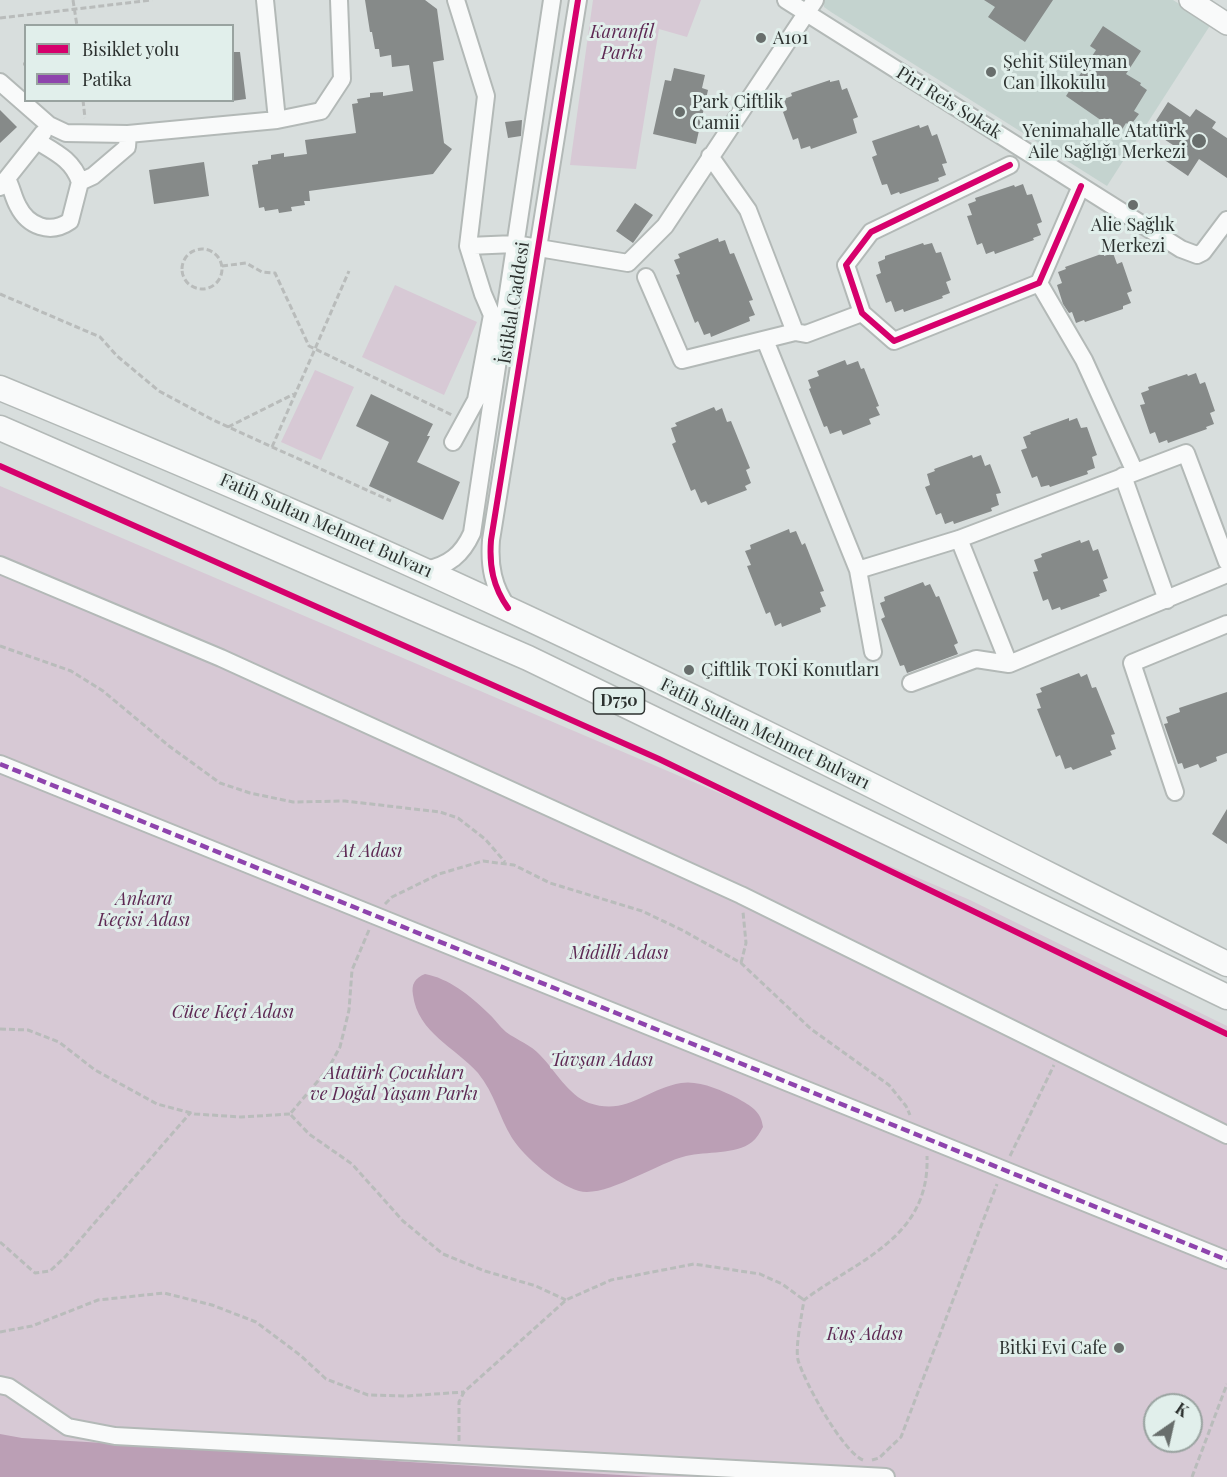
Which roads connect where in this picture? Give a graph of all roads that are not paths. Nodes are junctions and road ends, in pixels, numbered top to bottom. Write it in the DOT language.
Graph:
graph roads {
  1 [pos="265,0"];
  2 [pos="339,0"];
  3 [pos="456,0"];
  4 [pos="552,0"];
  5 [pos="578,0"];
  6 [pos="786,0"];
  7 [pos="1190,0"];
  8 [pos="811,7"];
  9 [pos="1227,24"];
  10 [pos="0,82"];
  11 [pos="277,120"];
  12 [pos="49,125"];
  13 [pos="128,134"];
  14 [pos="37,141"];
  15 [pos="710,156"];
  16 [pos="1010,165"];
  17 [pos="80,182"];
  18 [pos="3,183"];
  19 [pos="1081,186"];
  20 [pos="1226,223"];
  21 [pos="515,244"];
  22 [pos="468,246"];
  23 [pos="537,249"];
  24 [pos="646,276"];
  25 [pos="1039,283"];
  26 [pos="862,313"];
  27 [pos="795,332"];
  28 [pos="765,340"];
  29 [pos="0,388"];
  30 [pos="0,428"];
  31 [pos="453,442"];
  32 [pos="1129,474"];
  33 [pos="959,539"];
  34 [pos="1227,562"];
  35 [pos="0,565"];
  36 [pos="426,570"];
  37 [pos="858,570"];
  38 [pos="1227,574"];
  39 [pos="1167,600"];
  40 [pos="508,608"];
  41 [pos="1227,624"];
  42 [pos="873,652"];
  43 [pos="1009,664"];
  44 [pos="911,683"];
  45 [pos="0,764"];
  46 [pos="1175,792"];
  47 [pos="1227,964"];
  48 [pos="1227,997"];
  49 [pos="1227,1135"];
  50 [pos="1227,1260"];
  51 [pos="0,1385"];
  52 [pos="886,1477"];
  1 -- 11 [label="street"];
  2 -- 11 [label="street"];
  3 -- 22 [label="street"];
  4 -- 21 [label="street, İstiklal Caddesi"];
  5 -- 23 [label="street, İstiklal Caddesi"];
  6 -- 8 [label="street, Piri Reis Sokak"];
  7 -- 9 [label="main road"];
  8 -- 15 [label="street"];
  8 -- 19 [label="street, Piri Reis Sokak"];
  10 -- 12 [label="street"];
  11 -- 13 [label="street"];
  12 -- 13 [label="street"];
  12 -- 14 [label="street"];
  13 -- 17 [label="street"];
  14 -- 17 [label="street"];
  14 -- 18 [label="street"];
  15 -- 23 [label="street"];
  15 -- 27 [label="street"];
  16 -- 26 [label="street"];
  17 -- 18 [label="street"];
  19 -- 20 [label="street, Piri Reis Sokak"];
  19 -- 25 [label="street"];
  21 -- 22 [label="street"];
  21 -- 23 [label="street"];
  21 -- 36 [label="street, İstiklal Caddesi"];
  22 -- 31 [label="street"];
  23 -- 40 [label="street, İstiklal Caddesi"];
  24 -- 28 [label="street"];
  25 -- 26 [label="street"];
  25 -- 32 [label="street"];
  26 -- 27 [label="street"];
  27 -- 28 [label="street"];
  28 -- 37 [label="street"];
  29 -- 36 [label="highway, Fatih Sultan Mehmet Bulvarı / D750"];
  30 -- 48 [label="highway, Fatih Sultan Mehmet Bulvarı / D750"];
  32 -- 33 [label="street"];
  32 -- 34 [label="street"];
  32 -- 39 [label="street"];
  33 -- 37 [label="street"];
  33 -- 43 [label="street"];
  35 -- 49 [label="street"];
  36 -- 40 [label="highway, Fatih Sultan Mehmet Bulvarı / D750"];
  37 -- 42 [label="street"];
  38 -- 39 [label="street"];
  39 -- 43 [label="street"];
  40 -- 47 [label="highway, Fatih Sultan Mehmet Bulvarı / D750"];
  41 -- 46 [label="street"];
  43 -- 44 [label="street"];
  45 -- 50 [label="street"];
  51 -- 52 [label="street"];
}
